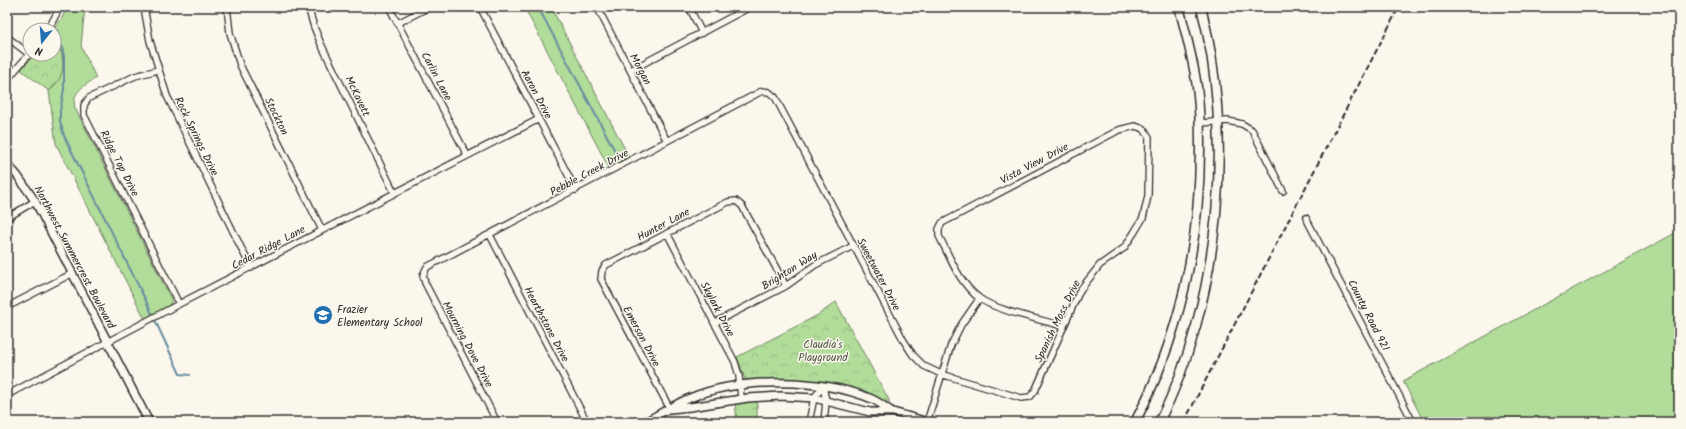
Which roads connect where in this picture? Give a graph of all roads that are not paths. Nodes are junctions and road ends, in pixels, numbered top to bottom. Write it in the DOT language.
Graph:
graph roads {
  1 [pos="60,7"];
  2 [pos="144,7"];
  3 [pos="227,7"];
  4 [pos="308,7"];
  5 [pos="389,7"];
  6 [pos="430,7"];
  7 [pos="480,7"];
  8 [pos="597,7"];
  9 [pos="689,7"];
  10 [pos="750,7"];
  11 [pos="1178,7"];
  12 [pos="1201,7"];
  13 [pos="52,22"];
  14 [pos="398,23"];
  15 [pos="702,33"];
  16 [pos="7,37"];
  17 [pos="22,49"];
  18 [pos="22,62"];
  19 [pos="158,70"];
  20 [pos="631,70"];
  21 [pos="7,80"];
  22 [pos="769,92"];
  23 [pos="539,119"];
  24 [pos="1218,122"];
  25 [pos="1200,123"];
  26 [pos="1144,129"];
  27 [pos="668,141"];
  28 [pos="467,155"];
  29 [pos="7,164"];
  30 [pos="576,190"];
  31 [pos="1283,191"];
  32 [pos="394,192"];
  33 [pos="35,201"];
  34 [pos="7,218"];
  35 [pos="1306,218"];
  36 [pos="322,230"];
  37 [pos="667,233"];
  38 [pos="490,235"];
  39 [pos="853,246"];
  40 [pos="251,268"];
  41 [pos="602,271"];
  42 [pos="73,274"];
  43 [pos="423,275"];
  44 [pos="786,286"];
  45 [pos="979,299"];
  46 [pos="179,304"];
  47 [pos="7,307"];
  48 [pos="714,323"];
  49 [pos="1063,326"];
  50 [pos="107,343"];
  51 [pos="941,374"];
  52 [pos="740,386"];
  53 [pos="823,386"];
  54 [pos="7,395"];
  55 [pos="1030,397"];
  56 [pos="742,398"];
  57 [pos="814,398"];
  58 [pos="826,401"];
  59 [pos="670,409"];
  60 [pos="893,412"];
  61 [pos="149,422"];
  62 [pos="497,422"];
  63 [pos="587,422"];
  64 [pos="645,422"];
  65 [pos="809,422"];
  66 [pos="824,422"];
  67 [pos="927,422"];
  68 [pos="1135,422"];
  69 [pos="1159,422"];
  70 [pos="1413,422"];
  1 -- 13 [label="street"];
  2 -- 19 [label="street, Rock Springs Drive"];
  3 -- 36 [label="street, Stockton"];
  4 -- 32 [label="street, McKavett"];
  5 -- 14 [label="street, Carlin Lane"];
  6 -- 14 [label="street"];
  7 -- 23 [label="street, Aaron Drive"];
  8 -- 20 [label="street, Morgan"];
  9 -- 15 [label="street"];
  10 -- 15 [label="street"];
  11 -- 25 [label="main road"];
  12 -- 24 [label="main road"];
  14 -- 28 [label="street, Carlin Lane"];
  15 -- 20 [label="street"];
  16 -- 17 [label="street"];
  18 -- 21 [label="street"];
  19 -- 40 [label="street, Rock Springs Drive"];
  19 -- 46 [label="street, Ridge Top Drive"];
  20 -- 27 [label="street, Morgan"];
  22 -- 27 [label="street, Pebble Creek Drive"];
  22 -- 39 [label="street, Sweetwater Drive"];
  23 -- 28 [label="street, Cedar Ridge Lane"];
  23 -- 30 [label="street, Aaron Drive"];
  24 -- 25 [label="street"];
  24 -- 31 [label="street"];
  24 -- 69 [label="main road"];
  25 -- 68 [label="main road"];
  26 -- 45 [label="street, Vista View Drive"];
  26 -- 49 [label="street, Spanish Moss Drive"];
  27 -- 30 [label="street, Pebble Creek Drive"];
  28 -- 32 [label="street, Cedar Ridge Lane"];
  29 -- 33 [label="street, Northwest Summercrest Boulevard"];
  30 -- 38 [label="street, Pebble Creek Drive"];
  32 -- 36 [label="street, Cedar Ridge Lane"];
  33 -- 34 [label="street"];
  33 -- 42 [label="street, Northwest Summercrest Boulevard"];
  35 -- 70 [label="street, County Road 921"];
  36 -- 40 [label="street, Cedar Ridge Lane"];
  37 -- 41 [label="street, Hunter Lane"];
  37 -- 44 [label="street, Hunter Lane"];
  37 -- 48 [label="street, Skylark Drive"];
  38 -- 43 [label="street, Pebble Creek Drive"];
  38 -- 63 [label="street, Hearthstone Drive"];
  39 -- 44 [label="street, Brighton Way"];
  39 -- 51 [label="street, Sweetwater Drive"];
  40 -- 46 [label="street, Cedar Ridge Lane"];
  41 -- 59 [label="street, Emerson Drive"];
  42 -- 47 [label="street"];
  42 -- 50 [label="street, Northwest Summercrest Boulevard"];
  43 -- 62 [label="street, Mourning Dove Drive"];
  44 -- 48 [label="street, Brighton Way"];
  45 -- 49 [label="street"];
  45 -- 51 [label="street"];
  46 -- 50 [label="street, Cedar Ridge Lane"];
  48 -- 52 [label="street, Skylark Drive"];
  49 -- 55 [label="street, Spanish Moss Drive"];
  50 -- 54 [label="street, Cedar Ridge Lane"];
  50 -- 61 [label="street, Northwest Summercrest Boulevard"];
  51 -- 55 [label="street, Sweetwater Drive"];
  51 -- 67 [label="street"];
  52 -- 53 [label="street"];
  52 -- 56 [label="street, Skylark Drive"];
  52 -- 59 [label="street"];
  53 -- 57 [label="street"];
  53 -- 58 [label="street"];
  53 -- 60 [label="street"];
  56 -- 57 [label="street"];
  56 -- 59 [label="street"];
  57 -- 58 [label="street"];
  57 -- 65 [label="street"];
  58 -- 60 [label="street"];
  58 -- 66 [label="street"];
  59 -- 64 [label="street"];
  60 -- 67 [label="street"];
}
